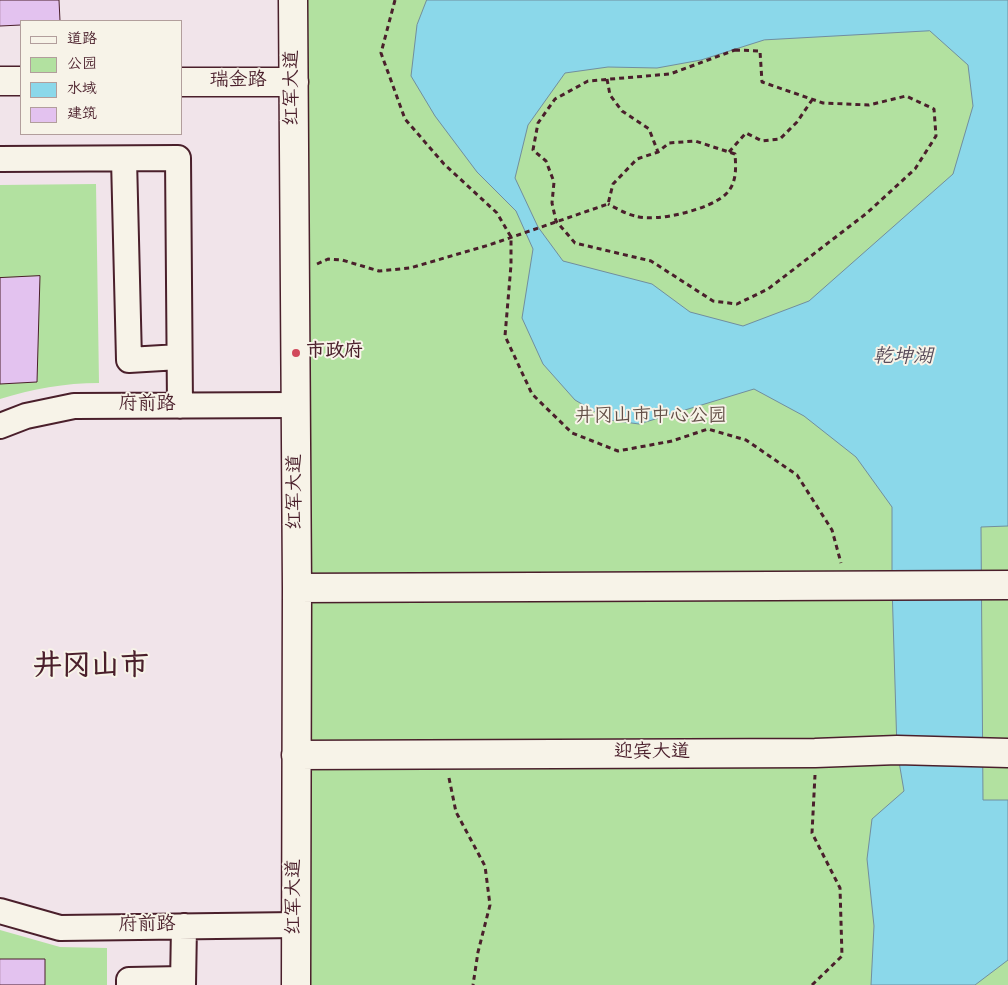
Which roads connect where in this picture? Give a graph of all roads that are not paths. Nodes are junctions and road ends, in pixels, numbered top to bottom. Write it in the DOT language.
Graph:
graph roads {
  1 [pos="294,0"];
  2 [pos="0,81"];
  3 [pos="20,81"];
  4 [pos="182,82"];
  5 [pos="294,82"];
  6 [pos="0,159"];
  7 [pos="124,159"];
  8 [pos="179,357"];
  9 [pos="296,405"];
  10 [pos="180,406"];
  11 [pos="0,426"];
  12 [pos="996,585"];
  13 [pos="297,588"];
  14 [pos="998,753"];
  15 [pos="296,754"];
  16 [pos="0,911"];
  17 [pos="296,925"];
  18 [pos="184,926"];
  19 [pos="183,982"];
  20 [pos="129,985"];
  21 [pos="296,985"];
  1 -- 5 [label="main road, 红军大道"];
  2 -- 3 [label="main road"];
  4 -- 5 [label="main road, 瑞金路"];
  5 -- 9 [label="main road, 红军大道"];
  6 -- 7 [label="lane"];
  7 -- 8 [label="lane"];
  7 -- 8 [label="lane"];
  8 -- 10 [label="lane"];
  9 -- 10 [label="lane, 府前路"];
  9 -- 13 [label="main road, 红军大道"];
  10 -- 11 [label="lane, 府前路"];
  12 -- 13 [label="main road"];
  13 -- 15 [label="main road, 红军大道"];
  14 -- 15 [label="main road, 迎宾大道"];
  15 -- 17 [label="main road, 红军大道"];
  16 -- 18 [label="lane, 府前路"];
  17 -- 18 [label="lane, 府前路"];
  17 -- 21 [label="main road, 红军大道"];
  18 -- 19 [label="lane"];
  19 -- 20 [label="lane"];
}
